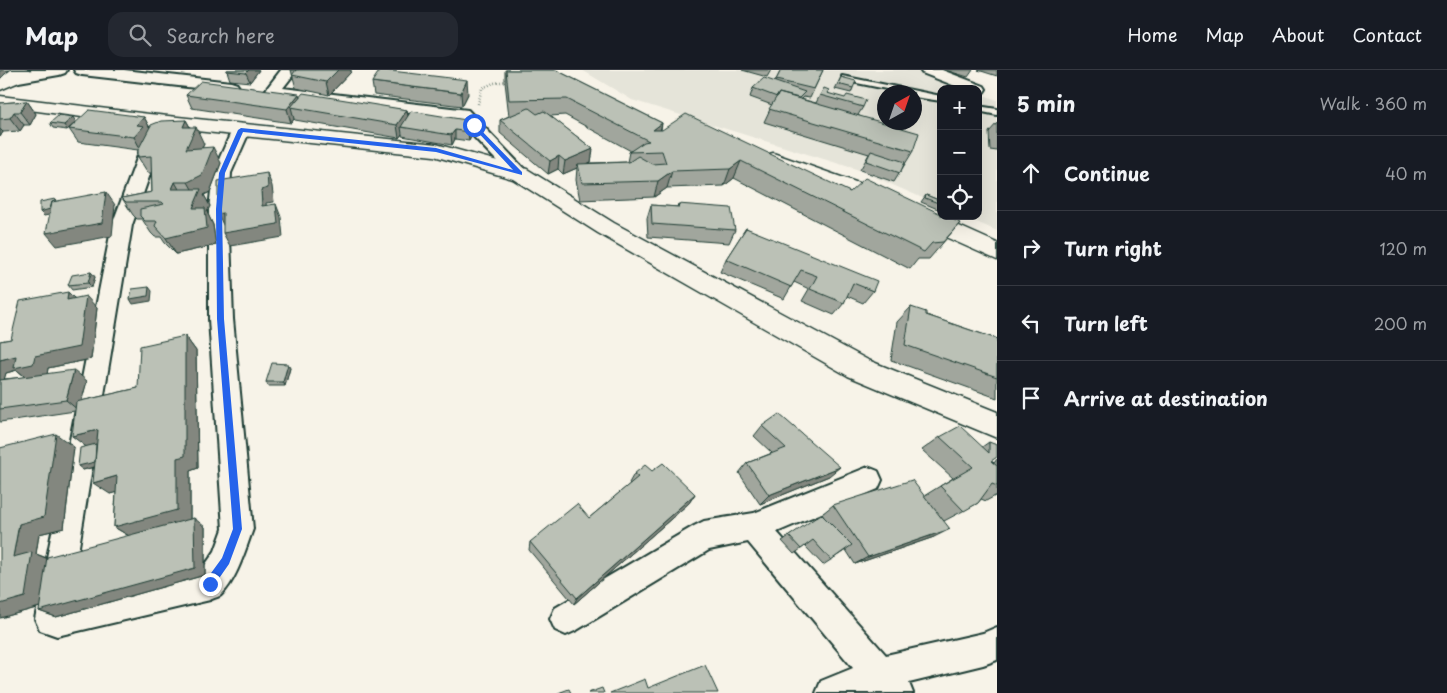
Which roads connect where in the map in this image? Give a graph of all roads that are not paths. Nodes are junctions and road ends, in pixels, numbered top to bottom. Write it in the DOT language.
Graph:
graph roads {
  1 [pos="60,70"];
  2 [pos="82,70"];
  3 [pos="289,70"];
  4 [pos="928,70"];
  5 [pos="11,78"];
  6 [pos="845,78"];
  7 [pos="878,85"];
  8 [pos="968,85"];
  9 [pos="272,92"];
  10 [pos="922,96"];
  11 [pos="937,99"];
  12 [pos="0,101"];
  13 [pos="982,109"];
  14 [pos="997,112"];
  15 [pos="169,122"];
  16 [pos="241,130"];
  17 [pos="751,150"];
  18 [pos="520,174"];
  19 [pos="997,252"];
  20 [pos="997,425"];
  21 [pos="868,480"];
  22 [pos="754,527"];
  23 [pos="566,619"];
  24 [pos="997,643"];
  25 [pos="887,684"];
  26 [pos="833,693"];
  1 -- 5 [label="street"];
  2 -- 9 [label="street"];
  3 -- 9 [label="street"];
  4 -- 8 [label="street"];
  6 -- 7 [label="lane"];
  9 -- 18 [label="street"];
  10 -- 11 [label="lane"];
  12 -- 15 [label="street"];
  13 -- 14 [label="lane"];
  15 -- 16 [label="street"];
  15 -- 16 [label="street"];
  16 -- 18 [label="street"];
  17 -- 19 [label="street"];
  18 -- 20 [label="street"];
  21 -- 22 [label="street"];
  22 -- 23 [label="street"];
  22 -- 25 [label="street"];
  24 -- 25 [label="street"];
  25 -- 26 [label="street"];
}
